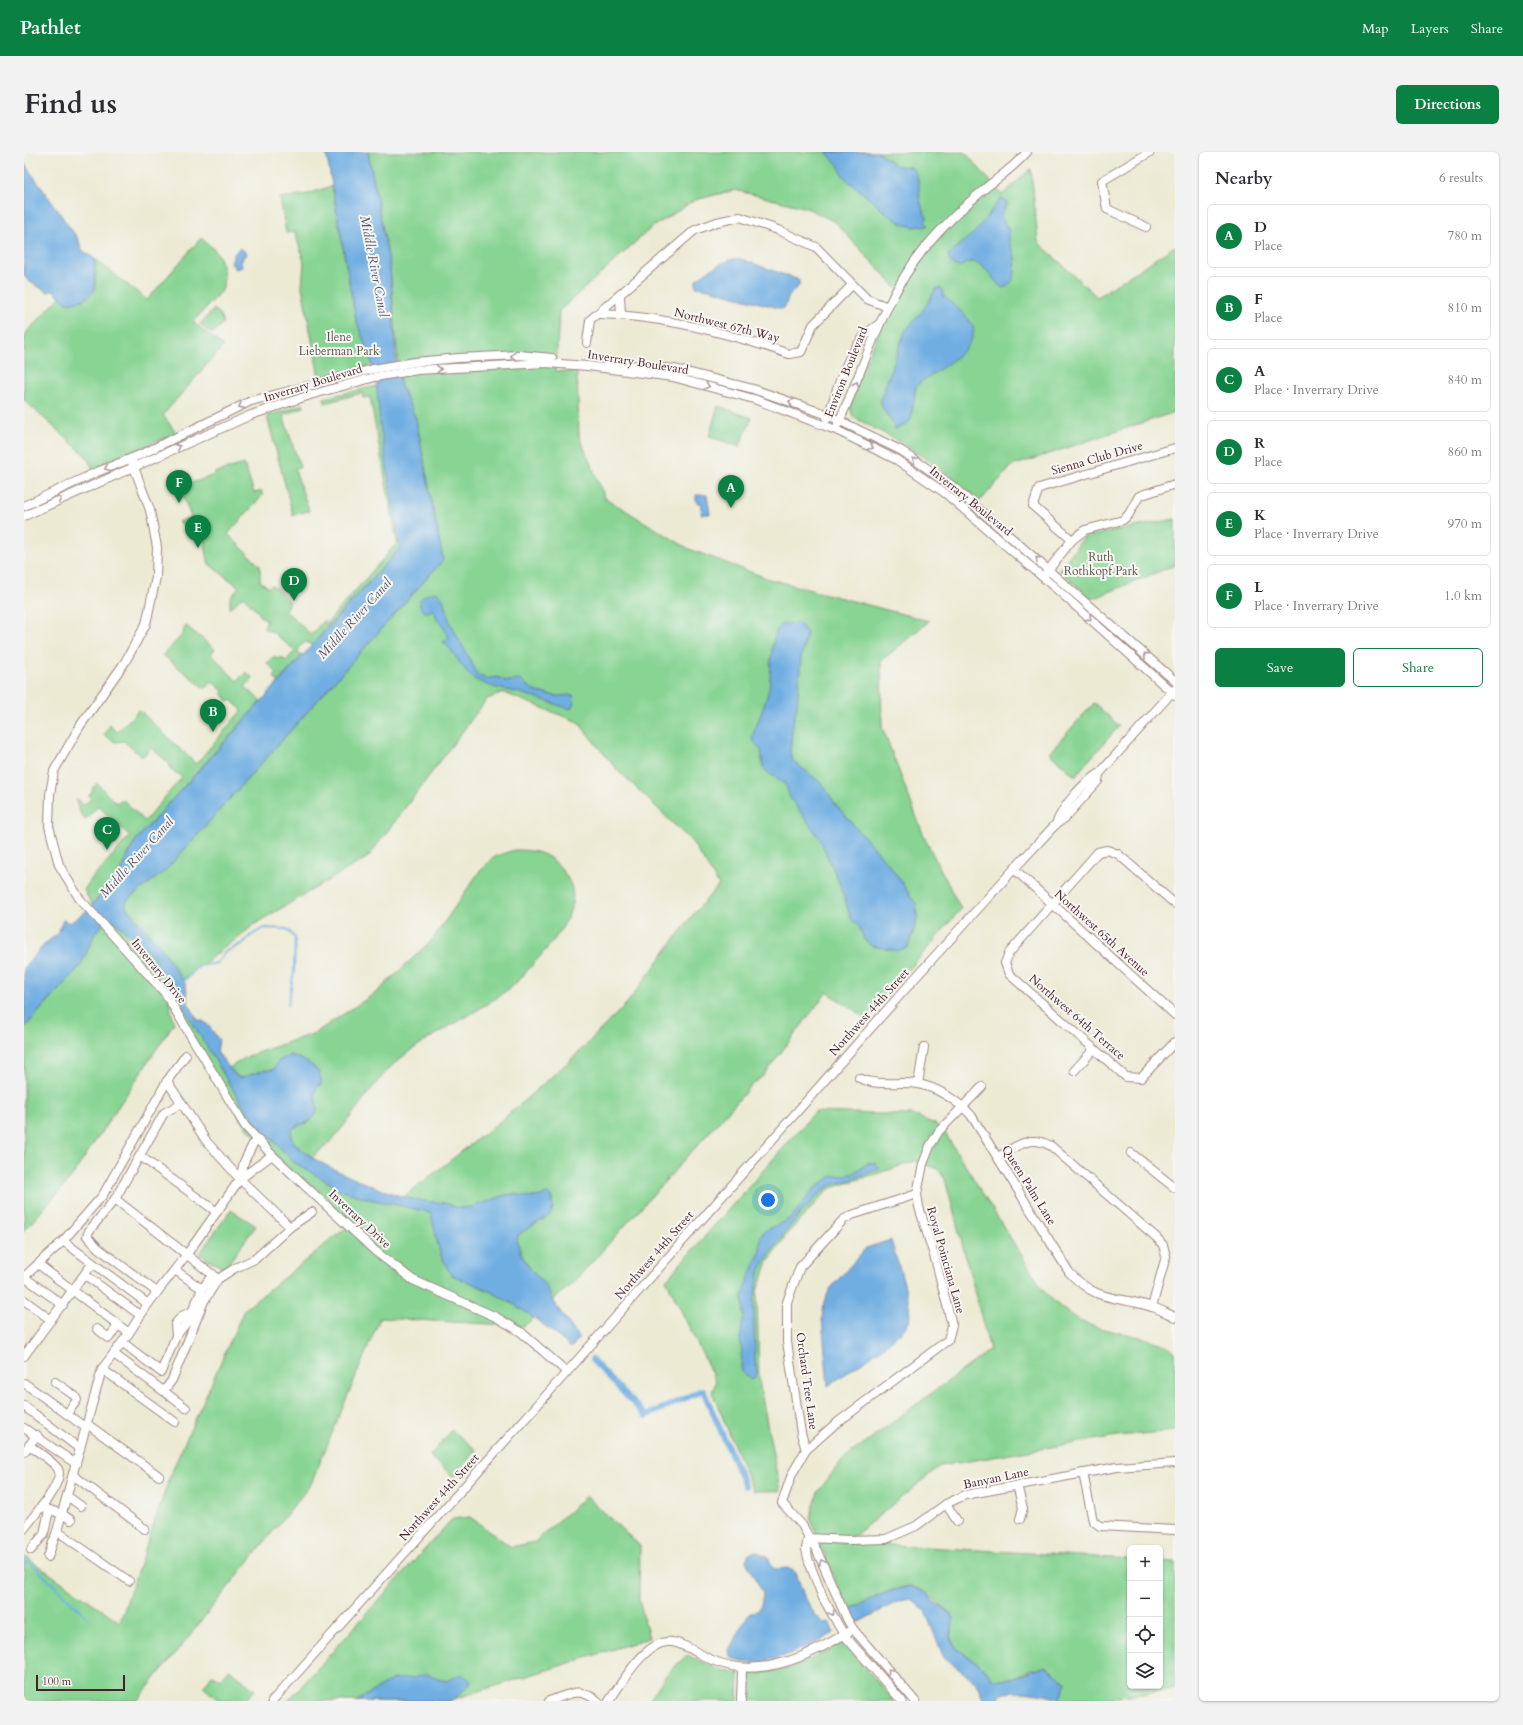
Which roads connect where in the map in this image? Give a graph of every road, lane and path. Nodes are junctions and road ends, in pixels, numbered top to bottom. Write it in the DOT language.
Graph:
graph roads {
  1 [pos="1027,152"];
  2 [pos="1132,152"];
  3 [pos="1150,152"];
  4 [pos="1137,160"];
  5 [pos="1146,227"];
  6 [pos="852,285"];
  7 [pos="620,296"];
  8 [pos="888,307"];
  9 [pos="598,314"];
  10 [pos="621,315"];
  11 [pos="878,324"];
  12 [pos="587,343"];
  13 [pos="399,369"];
  14 [pos="374,373"];
  15 [pos="828,415"];
  16 [pos="840,420"];
  17 [pos="824,426"];
  18 [pos="836,430"];
  19 [pos="1175,448"];
  20 [pos="130,458"];
  21 [pos="134,466"];
  22 [pos="1175,484"];
  23 [pos="24,506"];
  24 [pos="24,516"];
  25 [pos="1072,540"];
  26 [pos="1050,569"];
  27 [pos="1043,577"];
  28 [pos="1175,681"];
  29 [pos="1174,692"];
  30 [pos="1014,869"];
  31 [pos="1052,904"];
  32 [pos="1175,904"];
  33 [pos="1175,1015"];
  34 [pos="1175,1042"];
  35 [pos="924,1047"];
  36 [pos="1094,1049"];
  37 [pos="186,1055"];
  38 [pos="1074,1071"];
  39 [pos="859,1078"];
  40 [pos="168,1081"];
  41 [pos="918,1084"];
  42 [pos="982,1087"];
  43 [pos="182,1103"];
  44 [pos="962,1106"];
  45 [pos="256,1138"];
  46 [pos="1131,1153"];
  47 [pos="272,1155"];
  48 [pos="140,1156"];
  49 [pos="998,1157"];
  50 [pos="244,1162"];
  51 [pos="254,1170"];
  52 [pos="240,1179"];
  53 [pos="1175,1188"];
  54 [pos="917,1194"];
  55 [pos="116,1199"];
  56 [pos="217,1212"];
  57 [pos="312,1212"];
  58 [pos="290,1228"];
  59 [pos="63,1241"];
  60 [pos="187,1254"];
  61 [pos="38,1264"];
  62 [pos="92,1264"];
  63 [pos="175,1270"];
  64 [pos="85,1275"];
  65 [pos="216,1276"];
  66 [pos="24,1277"];
  67 [pos="202,1289"];
  68 [pos="74,1290"];
  69 [pos="157,1292"];
  70 [pos="24,1300"];
  71 [pos="148,1304"];
  72 [pos="63,1305"];
  73 [pos="1152,1307"];
  74 [pos="140,1316"];
  75 [pos="1175,1317"];
  76 [pos="51,1320"];
  77 [pos="118,1324"];
  78 [pos="97,1329"];
  79 [pos="129,1333"];
  80 [pos="122,1342"];
  81 [pos="114,1354"];
  82 [pos="24,1356"];
  83 [pos="102,1368"];
  84 [pos="161,1372"];
  85 [pos="567,1372"];
  86 [pos="172,1380"];
  87 [pos="55,1382"];
  88 [pos="24,1383"];
  89 [pos="164,1392"];
  90 [pos="24,1406"];
  91 [pos="186,1408"];
  92 [pos="67,1414"];
  93 [pos="175,1422"];
  94 [pos="87,1426"];
  95 [pos="24,1428"];
  96 [pos="36,1435"];
  97 [pos="26,1449"];
  98 [pos="80,1449"];
  99 [pos="806,1450"];
  100 [pos="1175,1463"];
  101 [pos="76,1464"];
  102 [pos="1083,1473"];
  103 [pos="73,1475"];
  104 [pos="159,1476"];
  105 [pos="1017,1485"];
  106 [pos="67,1496"];
  107 [pos="946,1504"];
  108 [pos="81,1506"];
  109 [pos="45,1508"];
  110 [pos="62,1514"];
  111 [pos="1020,1519"];
  112 [pos="71,1520"];
  113 [pos="957,1521"];
  114 [pos="24,1529"];
  115 [pos="145,1529"];
  116 [pos="1175,1530"];
  117 [pos="57,1531"];
  118 [pos="808,1538"];
  119 [pos="31,1550"];
  120 [pos="48,1557"];
  121 [pos="129,1581"];
  122 [pos="853,1629"];
  123 [pos="844,1635"];
  124 [pos="742,1669"];
  125 [pos="272,1701"];
  126 [pos="549,1701"];
  127 [pos="598,1701"];
  128 [pos="609,1701"];
  129 [pos="741,1701"];
  130 [pos="902,1701"];
  131 [pos="915,1701"];
  1 -- 8 [label="street, Environ Boulevard"];
  2 -- 4 [label="street"];
  3 -- 4 [label="street"];
  4 -- 5 [label="street"];
  6 -- 7 [label="street"];
  6 -- 8 [label="street"];
  6 -- 10 [label="street, Northwest 67th Way"];
  7 -- 9 [label="street"];
  7 -- 10 [label="street"];
  8 -- 11 [label="street, Environ Boulevard"];
  9 -- 10 [label="street, Northwest 67th Way"];
  9 -- 12 [label="street"];
  11 -- 15 [label="street, Environ Boulevard"];
  16 -- 11 [label="street, Environ Boulevard, one-way"];
  13 -- 14 [label="street, Inverrary Boulevard"];
  15 -- 13 [label="street, Inverrary Boulevard, one-way"];
  13 -- 17 [label="street, Inverrary Boulevard, one-way"];
  14 -- 20 [label="street, Inverrary Boulevard, one-way"];
  21 -- 14 [label="street, Inverrary Boulevard, one-way"];
  15 -- 16 [label="street, Inverrary Boulevard"];
  15 -- 17 [label="street, Environ Boulevard"];
  16 -- 18 [label="street, Environ Boulevard"];
  26 -- 16 [label="street, Inverrary Boulevard, one-way"];
  17 -- 18 [label="street, Inverrary Boulevard"];
  18 -- 27 [label="street, Inverrary Boulevard, one-way"];
  19 -- 25 [label="street, Sienna Club Drive"];
  20 -- 21 [label="street, Inverrary Drive"];
  20 -- 23 [label="street, Inverrary Boulevard, one-way"];
  24 -- 21 [label="street, Inverrary Boulevard, one-way"];
  21 -- 45 [label="street, Inverrary Drive"];
  22 -- 25 [label="street"];
  25 -- 26 [label="street"];
  26 -- 27 [label="street"];
  28 -- 26 [label="street, Inverrary Boulevard, one-way"];
  27 -- 29 [label="street, Inverrary Boulevard, one-way"];
  29 -- 30 [label="street, Northwest 44th Street"];
  30 -- 31 [label="street, Northwest 65th Avenue"];
  30 -- 85 [label="street, Northwest 44th Street"];
  31 -- 32 [label="street"];
  31 -- 33 [label="street, Northwest 65th Avenue"];
  31 -- 36 [label="street, Northwest 64th Terrace"];
  34 -- 36 [label="street, Northwest 64th Terrace"];
  35 -- 41 [label="street"];
  36 -- 38 [label="street"];
  37 -- 40 [label="street"];
  39 -- 41 [label="street, Queen Palm Lane"];
  40 -- 43 [label="street"];
  40 -- 59 [label="street"];
  41 -- 44 [label="street, Queen Palm Lane"];
  42 -- 44 [label="street, Royal Poinciana Lane"];
  43 -- 48 [label="street"];
  43 -- 52 [label="street"];
  44 -- 49 [label="street, Queen Palm Lane"];
  44 -- 54 [label="street, Royal Poinciana Lane"];
  45 -- 47 [label="street, Inverrary Drive"];
  45 -- 50 [label="street"];
  46 -- 53 [label="street"];
  47 -- 51 [label="street"];
  47 -- 85 [label="street, Inverrary Drive"];
  48 -- 55 [label="street"];
  48 -- 56 [label="street"];
  49 -- 73 [label="street, Queen Palm Lane"];
  49 -- 73 [label="street"];
  50 -- 51 [label="street"];
  50 -- 52 [label="street"];
  51 -- 52 [label="street"];
  52 -- 56 [label="street"];
  52 -- 58 [label="street"];
  54 -- 99 [label="street, Orchard Tree Lane"];
  54 -- 99 [label="street, Royal Poinciana Lane"];
  55 -- 60 [label="street"];
  55 -- 69 [label="street"];
  56 -- 60 [label="street"];
  57 -- 58 [label="street"];
  58 -- 65 [label="street"];
  59 -- 61 [label="street"];
  59 -- 62 [label="street"];
  60 -- 63 [label="street"];
  60 -- 65 [label="street"];
  61 -- 66 [label="street"];
  61 -- 68 [label="street"];
  62 -- 64 [label="street"];
  62 -- 71 [label="street"];
  63 -- 67 [label="street"];
  63 -- 69 [label="street"];
  64 -- 68 [label="street"];
  64 -- 74 [label="street"];
  65 -- 67 [label="street"];
  65 -- 86 [label="street"];
  66 -- 72 [label="street"];
  67 -- 84 [label="street"];
  68 -- 72 [label="street"];
  68 -- 77 [label="street"];
  69 -- 71 [label="street"];
  70 -- 76 [label="street"];
  71 -- 74 [label="street"];
  72 -- 76 [label="street"];
  73 -- 75 [label="street, Queen Palm Lane"];
  74 -- 79 [label="street"];
  76 -- 82 [label="street"];
  77 -- 78 [label="street"];
  77 -- 79 [label="street"];
  79 -- 80 [label="street"];
  80 -- 81 [label="street"];
  80 -- 84 [label="street"];
  81 -- 83 [label="street"];
  81 -- 89 [label="street"];
  83 -- 93 [label="street"];
  83 -- 94 [label="street"];
  84 -- 86 [label="street"];
  85 -- 125 [label="street, Northwest 44th Street"];
  86 -- 89 [label="street"];
  87 -- 92 [label="street"];
  88 -- 92 [label="street"];
  89 -- 91 [label="street"];
  90 -- 98 [label="street"];
  92 -- 94 [label="street"];
  94 -- 98 [label="street"];
  94 -- 104 [label="street"];
  95 -- 96 [label="street"];
  96 -- 97 [label="street"];
  96 -- 101 [label="street"];
  97 -- 109 [label="street"];
  98 -- 101 [label="street"];
  99 -- 118 [label="street, Royal Poinciana Lane"];
  100 -- 102 [label="street, Banyan Lane"];
  101 -- 103 [label="street"];
  102 -- 105 [label="street, Banyan Lane"];
  102 -- 116 [label="street"];
  103 -- 106 [label="street"];
  103 -- 115 [label="street"];
  105 -- 107 [label="street, Banyan Lane"];
  105 -- 111 [label="street"];
  106 -- 108 [label="street"];
  106 -- 110 [label="street"];
  107 -- 113 [label="street"];
  107 -- 118 [label="street, Banyan Lane"];
  109 -- 110 [label="street"];
  109 -- 114 [label="street"];
  109 -- 119 [label="street"];
  110 -- 112 [label="street"];
  110 -- 117 [label="street"];
  117 -- 120 [label="street"];
  117 -- 121 [label="street"];
  122 -- 118 [label="street, one-way"];
  118 -- 123 [label="street, one-way"];
  122 -- 123 [label="street"];
  131 -- 122 [label="street, one-way"];
  123 -- 124 [label="street"];
  123 -- 130 [label="street"];
  124 -- 128 [label="street"];
  124 -- 129 [label="street"];
  126 -- 127 [label="street"];
}
